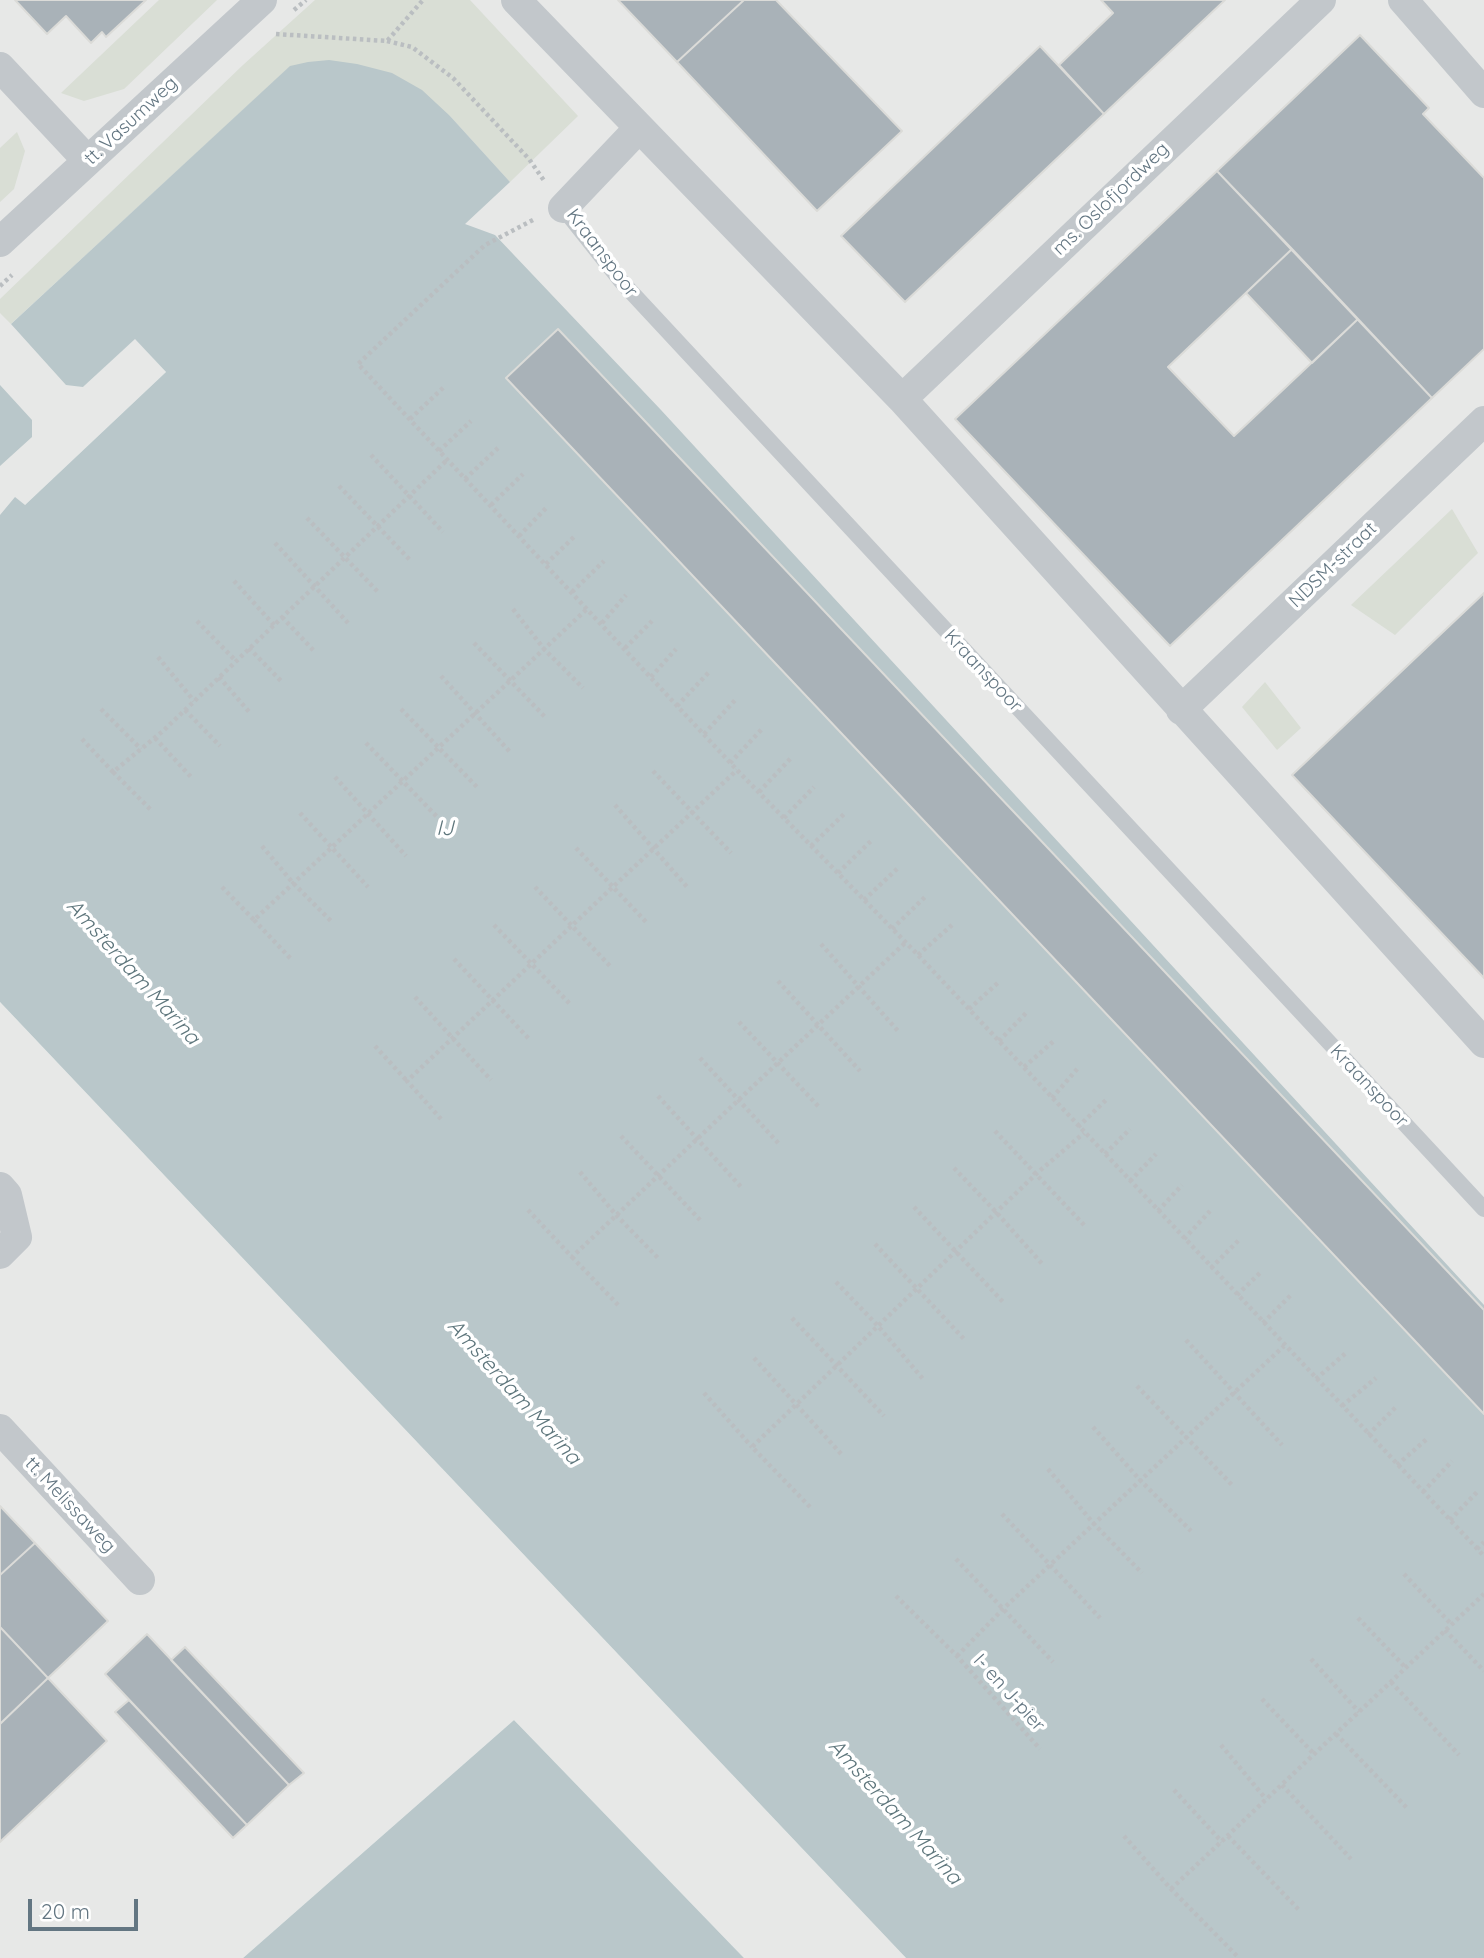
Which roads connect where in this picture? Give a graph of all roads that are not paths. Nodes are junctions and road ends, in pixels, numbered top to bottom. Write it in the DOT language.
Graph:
graph roads {
  1 [pos="262,0"];
  2 [pos="516,0"];
  3 [pos="1321,0"];
  4 [pos="1403,0"];
  5 [pos="0,67"];
  6 [pos="1484,93"];
  7 [pos="639,128"];
  8 [pos="88,160"];
  9 [pos="563,208"];
  10 [pos="0,242"];
  11 [pos="902,399"];
  12 [pos="1484,421"];
  13 [pos="1181,710"];
  14 [pos="1484,1043"];
  15 [pos="0,1187"];
  16 [pos="1484,1209"];
  17 [pos="0,1254"];
  18 [pos="0,1429"];
  19 [pos="140,1580"];
  1 -- 8 [label="street, tt. Vasumweg"];
  2 -- 7 [label="street"];
  3 -- 11 [label="street, ms. Oslofjordweg"];
  4 -- 6 [label="street"];
  5 -- 8 [label="street"];
  7 -- 9 [label="street, Kraanspoor"];
  7 -- 11 [label="street"];
  8 -- 10 [label="street, tt. Vasumweg"];
  9 -- 16 [label="lane, Kraanspoor"];
  11 -- 13 [label="street"];
  12 -- 13 [label="street, NDSM-straat"];
  13 -- 14 [label="street"];
  15 -- 17 [label="street"];
  18 -- 19 [label="street, tt. Melissaweg"];
}
